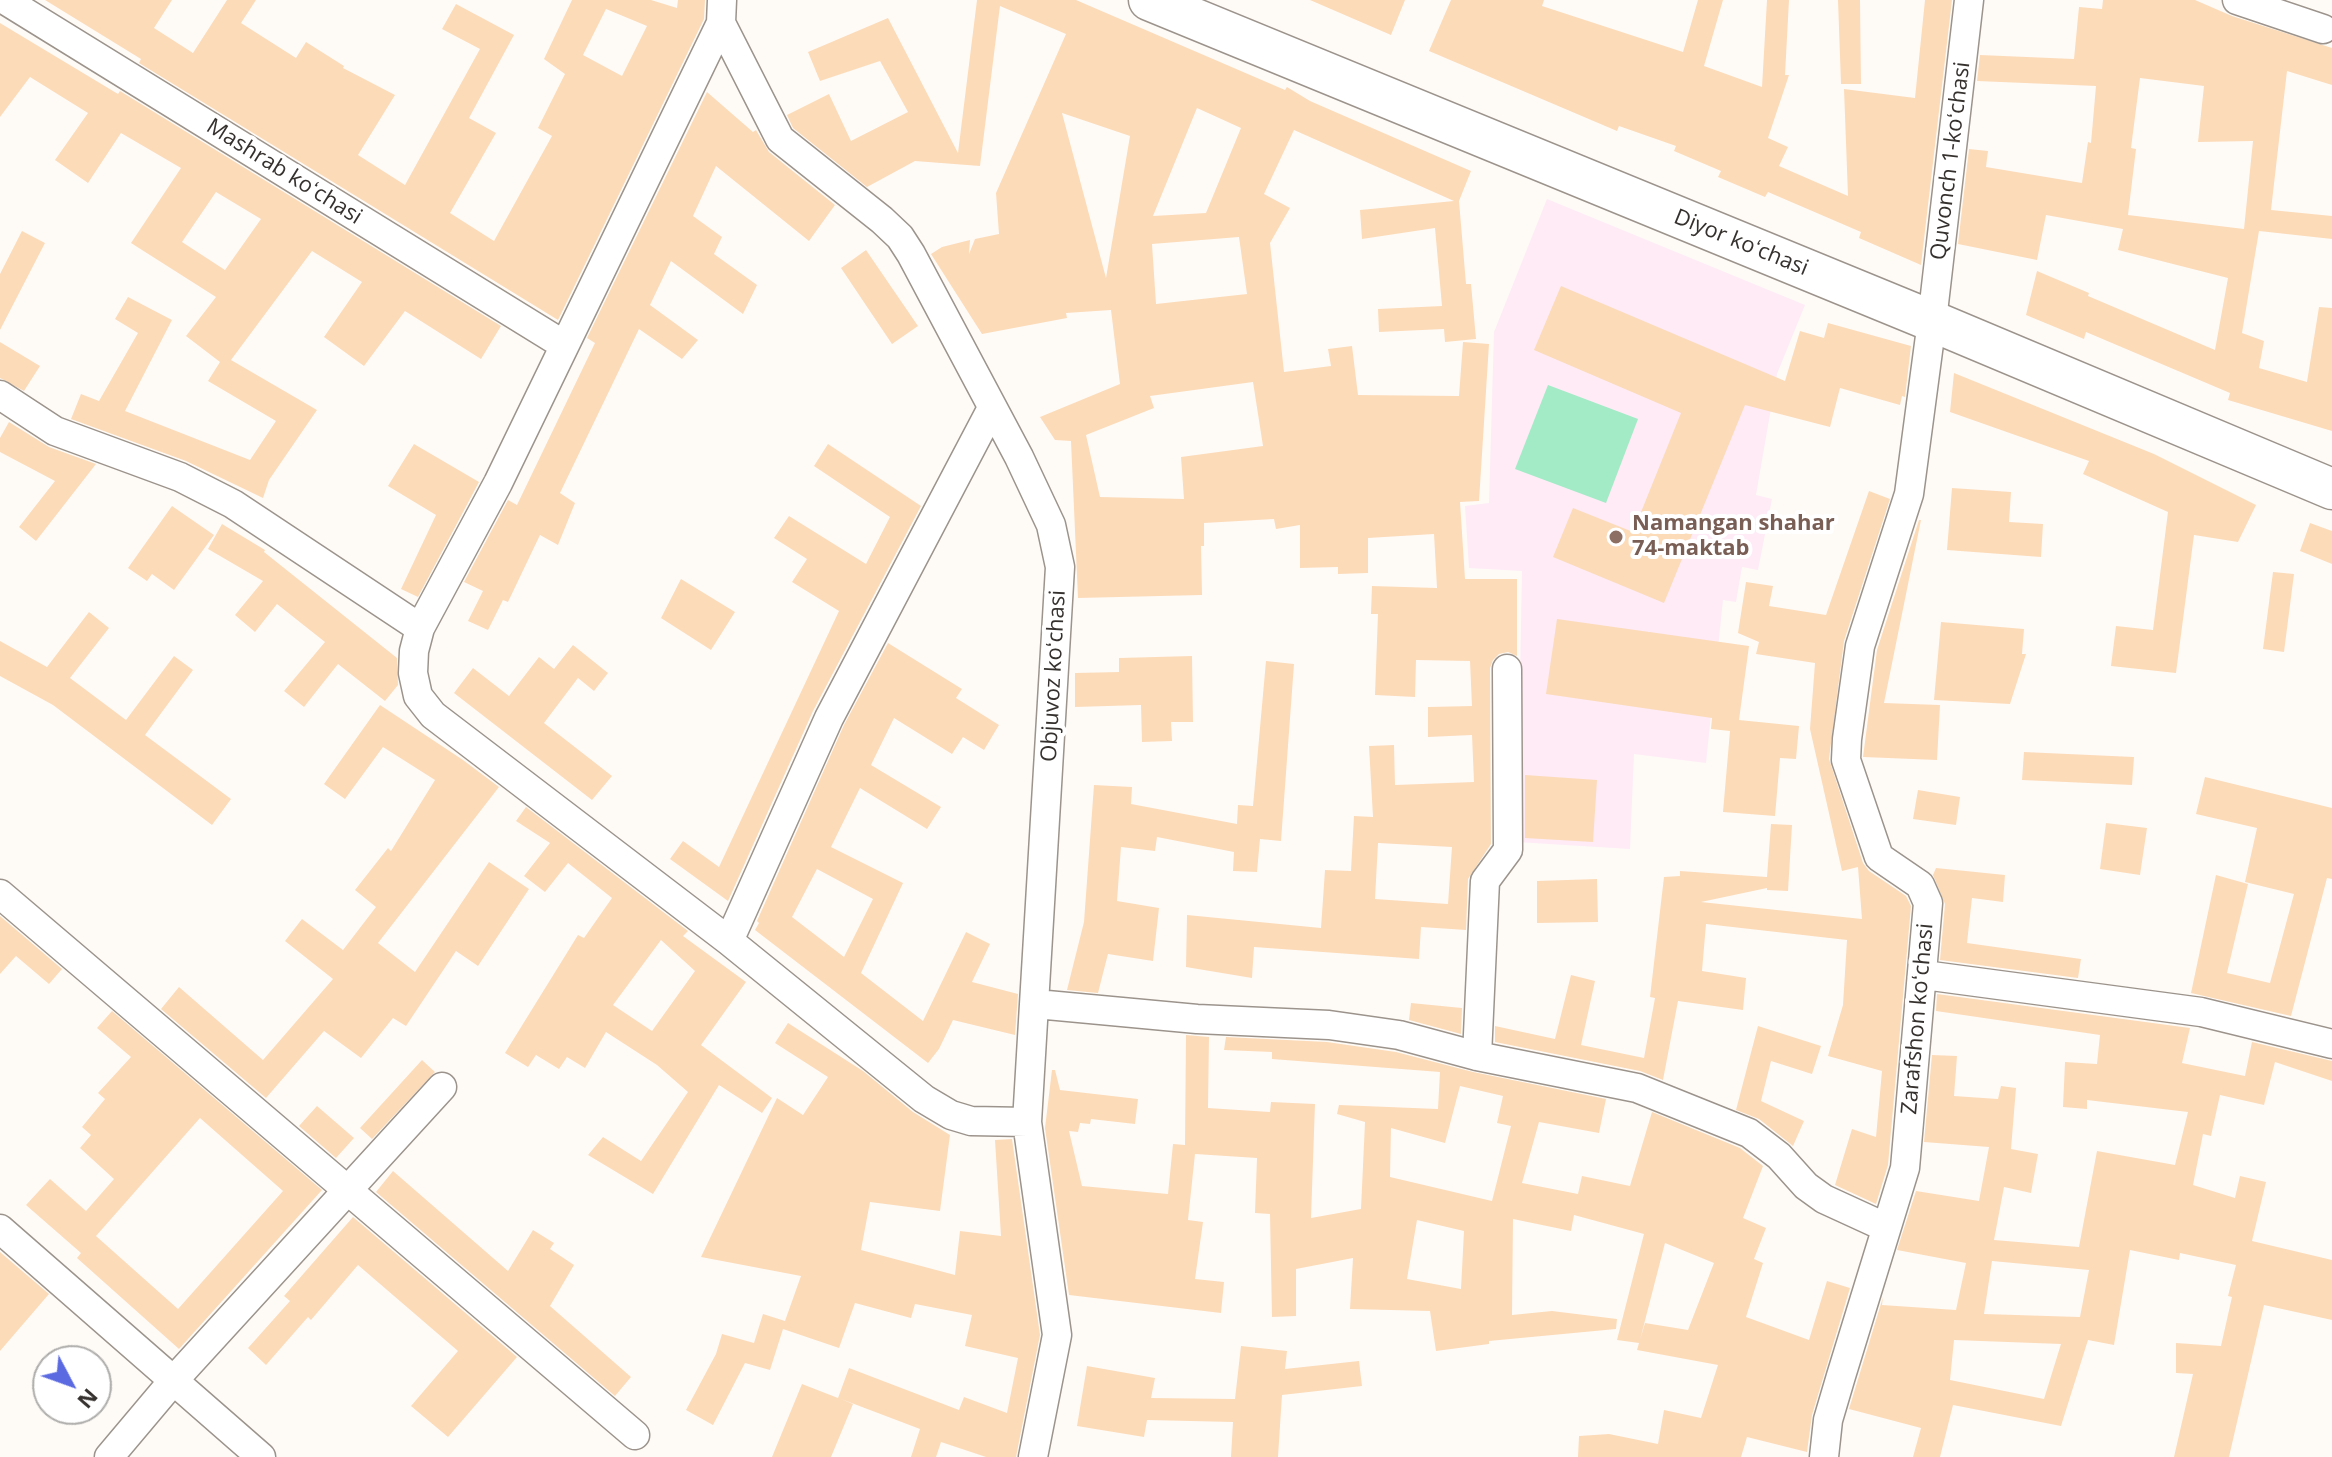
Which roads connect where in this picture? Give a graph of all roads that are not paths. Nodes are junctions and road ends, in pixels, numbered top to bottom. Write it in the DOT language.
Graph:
graph roads {
  1 [pos="5,0"];
  2 [pos="1149,0"];
  3 [pos="1969,0"];
  4 [pos="2237,0"];
  5 [pos="721,11"];
  6 [pos="2323,29"];
  7 [pos="1932,321"];
  8 [pos="564,345"];
  9 [pos="0,395"];
  10 [pos="992,408"];
  11 [pos="2332,489"];
  12 [pos="420,628"];
  13 [pos="1507,669"];
  14 [pos="0,894"];
  15 [pos="729,941"];
  16 [pos="1924,975"];
  17 [pos="1036,1004"];
  18 [pos="2332,1044"];
  19 [pos="1477,1056"];
  20 [pos="442,1087"];
  21 [pos="1027,1122"];
  22 [pos="349,1190"];
  23 [pos="1885,1227"];
  24 [pos="0,1229"];
  25 [pos="173,1381"];
  26 [pos="635,1435"];
  27 [pos="109,1457"];
  28 [pos="261,1457"];
  29 [pos="1033,1457"];
  30 [pos="1824,1457"];
  1 -- 8 [label="street, Mashrab koʻchasi"];
  2 -- 7 [label="main road, Diyor koʻchasi"];
  3 -- 7 [label="street, Quvonch 1-koʻchasi"];
  4 -- 6 [label="street"];
  5 -- 8 [label="street"];
  5 -- 10 [label="street, Objuvoz koʻchasi"];
  7 -- 11 [label="main road, Diyor koʻchasi"];
  7 -- 16 [label="street, Zarafshon koʻchasi"];
  8 -- 12 [label="street"];
  9 -- 12 [label="street"];
  10 -- 15 [label="street"];
  10 -- 17 [label="street, Objuvoz koʻchasi"];
  12 -- 15 [label="street"];
  13 -- 19 [label="street"];
  14 -- 22 [label="street"];
  15 -- 21 [label="street"];
  16 -- 18 [label="street"];
  16 -- 23 [label="street, Zarafshon koʻchasi"];
  17 -- 19 [label="street"];
  17 -- 21 [label="street, Objuvoz koʻchasi"];
  19 -- 23 [label="street"];
  20 -- 22 [label="street"];
  21 -- 29 [label="street, Objuvoz koʻchasi"];
  22 -- 25 [label="street"];
  22 -- 26 [label="street"];
  23 -- 30 [label="street, Zarafshon koʻchasi"];
  24 -- 25 [label="street"];
  25 -- 27 [label="street"];
  25 -- 28 [label="street"];
}
